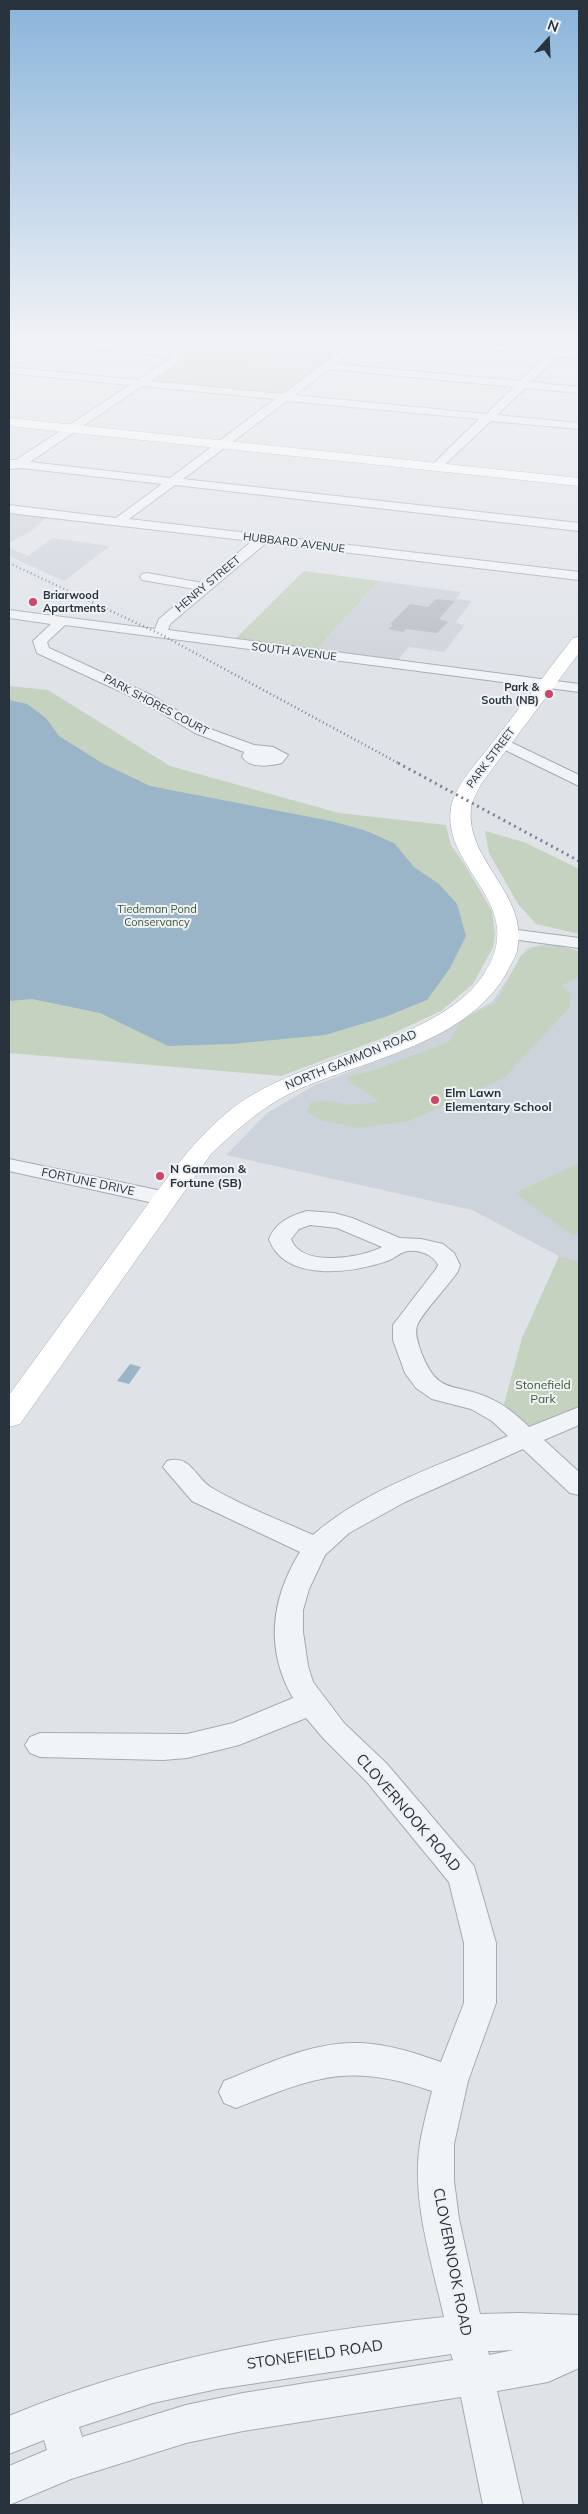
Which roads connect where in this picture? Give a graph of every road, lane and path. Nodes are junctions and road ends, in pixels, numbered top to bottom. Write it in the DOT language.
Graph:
graph roads {
  1 [pos="26,456"];
  2 [pos="206,456"];
  3 [pos="337,456"];
  4 [pos="447,456"];
  5 [pos="14,463"];
  6 [pos="436,467"];
  7 [pos="9,471"];
  8 [pos="172,481"];
  9 [pos="579,482"];
  10 [pos="9,509"];
  11 [pos="118,522"];
  12 [pos="579,527"];
  13 [pos="263,539"];
  14 [pos="138,575"];
  15 [pos="579,576"];
  16 [pos="205,587"];
  17 [pos="9,614"];
  18 [pos="62,621"];
  19 [pos="160,634"];
  20 [pos="579,642"];
  21 [pos="547,685"];
  22 [pos="579,688"];
  23 [pos="502,743"];
  24 [pos="252,750"];
  25 [pos="579,781"];
  26 [pos="508,923"];
  27 [pos="579,943"];
  28 [pos="9,1165"];
  29 [pos="167,1199"];
  30 [pos="398,1245"];
  31 [pos="579,1415"];
  32 [pos="9,1417"];
  33 [pos="526,1438"];
  34 [pos="176,1467"];
  35 [pos="579,1486"];
  36 [pos="316,1548"];
  37 [pos="311,1703"];
  38 [pos="40,1745"];
  39 [pos="451,2081"];
  40 [pos="236,2092"];
  41 [pos="465,2332"];
  42 [pos="579,2334"];
  43 [pos="579,2349"];
  44 [pos="475,2376"];
  45 [pos="56,2415"];
  46 [pos="9,2435"];
  47 [pos="69,2460"];
  48 [pos="9,2486"];
  49 [pos="503,2505"];
  1 -- 5 [label="street"];
  2 -- 8 [label="street"];
  3 -- 6 [label="main road"];
  4 -- 6 [label="street"];
  5 -- 7 [label="street"];
  5 -- 8 [label="street"];
  6 -- 9 [label="main road"];
  8 -- 11 [label="street"];
  8 -- 12 [label="street"];
  10 -- 11 [label="street, HUBBARD AVENUE"];
  11 -- 13 [label="street, HUBBARD AVENUE"];
  13 -- 15 [label="street, HUBBARD AVENUE"];
  13 -- 16 [label="street, HENRY STREET"];
  14 -- 16 [label="street"];
  16 -- 19 [label="street, HENRY STREET"];
  17 -- 18 [label="street, SOUTH AVENUE"];
  18 -- 19 [label="street, SOUTH AVENUE"];
  18 -- 24 [label="street, PARK SHORES COURT"];
  19 -- 21 [label="street, SOUTH AVENUE"];
  20 -- 21 [label="main road, PARK STREET"];
  21 -- 22 [label="street, SOUTH AVENUE"];
  21 -- 23 [label="main road, PARK STREET"];
  23 -- 25 [label="street"];
  23 -- 26 [label="main road, PARK STREET"];
  26 -- 27 [label="street"];
  26 -- 29 [label="main road, NORTH GAMMON ROAD"];
  28 -- 29 [label="street, FORTUNE DRIVE"];
  29 -- 32 [label="main road, NORTH GAMMON ROAD"];
  30 -- 33 [label="street"];
  31 -- 33 [label="street, CLOVERNOOK ROAD"];
  33 -- 35 [label="street"];
  33 -- 36 [label="street, CLOVERNOOK ROAD"];
  34 -- 36 [label="street"];
  36 -- 37 [label="street, CLOVERNOOK ROAD"];
  37 -- 38 [label="street"];
  37 -- 39 [label="street, CLOVERNOOK ROAD"];
  39 -- 40 [label="street"];
  39 -- 41 [label="street, CLOVERNOOK ROAD"];
  41 -- 42 [label="street, STONEFIELD ROAD"];
  41 -- 44 [label="street, CLOVERNOOK ROAD"];
  41 -- 45 [label="street, STONEFIELD ROAD"];
  43 -- 44 [label="street"];
  44 -- 47 [label="street"];
  44 -- 49 [label="street, CLOVERNOOK ROAD"];
  45 -- 46 [label="street, STONEFIELD ROAD"];
  45 -- 47 [label="street"];
  47 -- 48 [label="street"];
}
